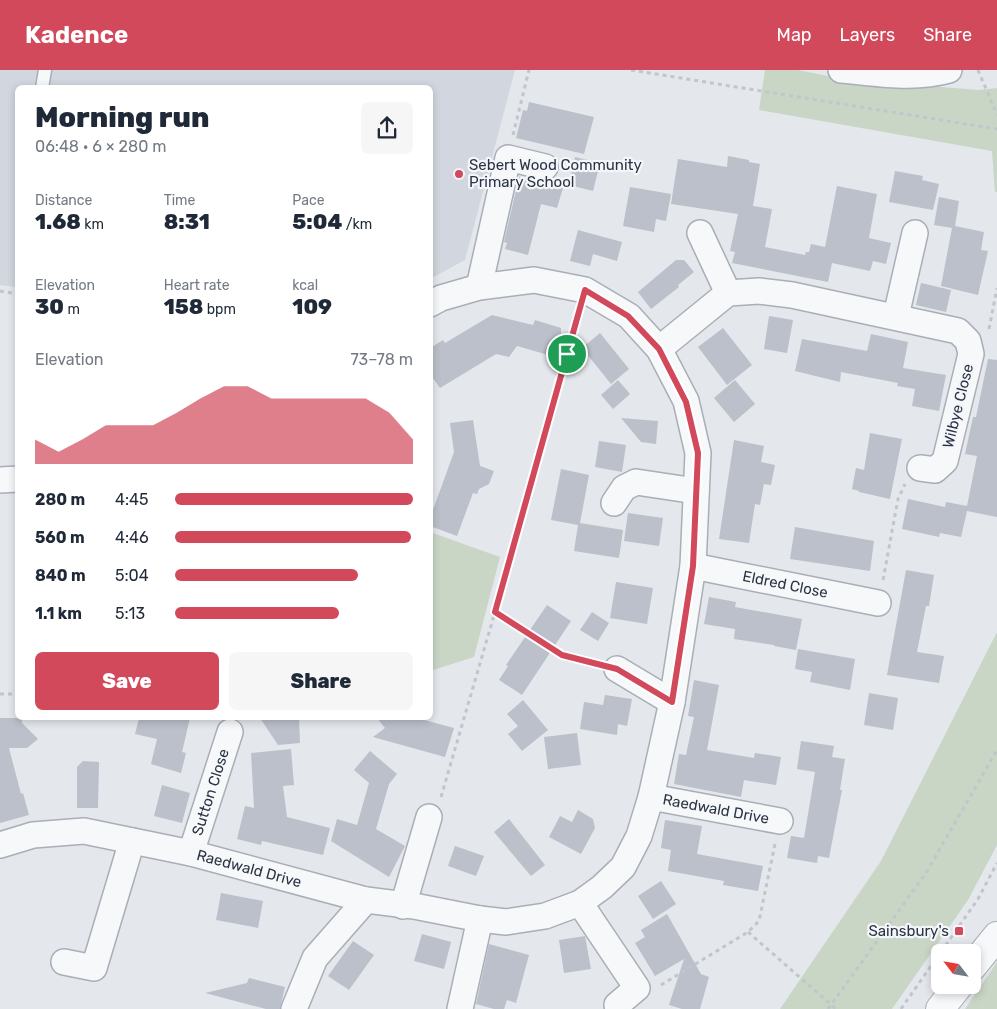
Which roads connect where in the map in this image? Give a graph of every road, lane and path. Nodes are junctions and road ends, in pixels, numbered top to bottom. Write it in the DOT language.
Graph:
graph roads {
  1 [pos="45,70"];
  2 [pos="529,70"];
  3 [pos="631,70"];
  4 [pos="841,70"];
  5 [pos="949,70"];
  6 [pos="978,70"];
  7 [pos="42,85"];
  8 [pos="997,114"];
  9 [pos="997,129"];
  10 [pos="508,158"];
  11 [pos="545,167"];
  12 [pos="914,232"];
  13 [pos="700,233"];
  14 [pos="479,287"];
  15 [pos="997,288"];
  16 [pos="585,290"];
  17 [pos="0,291"];
  18 [pos="728,293"];
  19 [pos="15,294"];
  20 [pos="433,302"];
  21 [pos="896,316"];
  22 [pos="968,341"];
  23 [pos="659,349"];
  24 [pos="920,468"];
  25 [pos="15,479"];
  26 [pos="0,480"];
  27 [pos="696,491"];
  28 [pos="614,504"];
  29 [pos="693,566"];
  30 [pos="878,603"];
  31 [pos="495,612"];
  32 [pos="617,669"];
  33 [pos="0,694"];
  34 [pos="15,694"];
  35 [pos="672,702"];
  36 [pos="230,732"];
  37 [pos="997,750"];
  38 [pos="651,797"];
  39 [pos="429,817"];
  40 [pos="780,821"];
  41 [pos="132,841"];
  42 [pos="0,845"];
  43 [pos="191,854"];
  44 [pos="997,864"];
  45 [pos="366,900"];
  46 [pos="580,903"];
  47 [pos="403,906"];
  48 [pos="480,920"];
  49 [pos="748,932"];
  50 [pos="997,936"];
  51 [pos="946,944"];
  52 [pos="981,956"];
  53 [pos="64,962"];
  54 [pos="931,966"];
  55 [pos="637,988"];
  56 [pos="951,994"];
  57 [pos="617,1005"];
  58 [pos="831,1005"];
  59 [pos="294,1009"];
  60 [pos="460,1009"];
  61 [pos="828,1009"];
  62 [pos="836,1009"];
  63 [pos="901,1009"];
  64 [pos="940,1009"];
  1 -- 7 [label="lane"];
  2 -- 10 [label="path"];
  3 -- 9 [label="path"];
  4 -- 5 [label="street"];
  6 -- 8 [label="path"];
  10 -- 11 [label="street"];
  10 -- 14 [label="street"];
  12 -- 21 [label="street"];
  13 -- 18 [label="street"];
  14 -- 16 [label="street, Raedwald Drive"];
  14 -- 20 [label="street, Raedwald Drive"];
  15 -- 22 [label="path"];
  16 -- 23 [label="street, Raedwald Drive"];
  16 -- 31 [label="path"];
  17 -- 19 [label="path"];
  18 -- 21 [label="street"];
  18 -- 23 [label="street"];
  21 -- 22 [label="street"];
  22 -- 24 [label="street, Wilbye Close"];
  23 -- 27 [label="street, Raedwald Drive"];
  24 -- 30 [label="path"];
  25 -- 26 [label="street"];
  27 -- 28 [label="street"];
  27 -- 29 [label="street, Raedwald Drive"];
  29 -- 30 [label="street, Eldred Close"];
  29 -- 35 [label="street, Raedwald Drive"];
  31 -- 32 [label="path"];
  31 -- 39 [label="path"];
  32 -- 35 [label="street"];
  33 -- 34 [label="path"];
  35 -- 38 [label="street, Raedwald Drive"];
  36 -- 43 [label="street, Sutton Close"];
  37 -- 58 [label="path"];
  38 -- 40 [label="street, Raedwald Drive"];
  38 -- 46 [label="street, Raedwald Drive"];
  39 -- 47 [label="street"];
  40 -- 49 [label="path"];
  41 -- 42 [label="street, Raedwald Drive"];
  41 -- 43 [label="street, Raedwald Drive"];
  41 -- 53 [label="street"];
  43 -- 45 [label="street, Raedwald Drive"];
  44 -- 51 [label="path"];
  45 -- 47 [label="street, Raedwald Drive"];
  45 -- 59 [label="street"];
  46 -- 48 [label="street, Raedwald Drive"];
  46 -- 55 [label="street"];
  47 -- 48 [label="street, Raedwald Drive"];
  48 -- 60 [label="street"];
  49 -- 55 [label="path"];
  49 -- 58 [label="path"];
  50 -- 52 [label="street"];
  54 -- 63 [label="path"];
  55 -- 57 [label="street"];
  56 -- 64 [label="street"];
  58 -- 61 [label="path"];
  58 -- 62 [label="path"];
}
